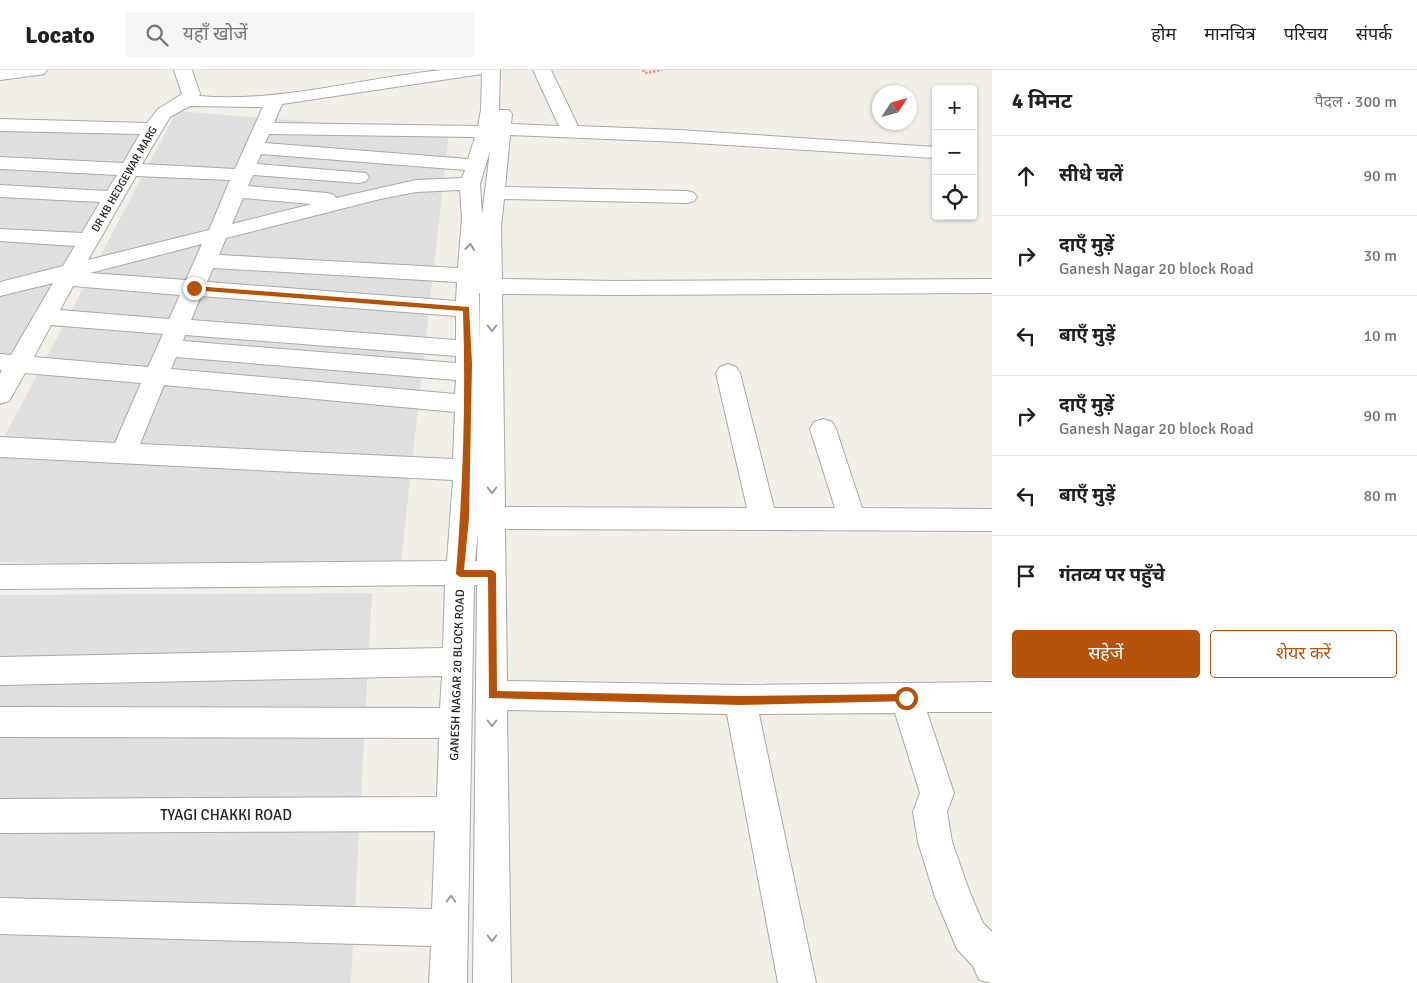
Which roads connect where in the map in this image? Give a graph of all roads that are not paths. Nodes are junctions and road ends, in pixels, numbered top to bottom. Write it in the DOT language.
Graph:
graph roads {
  1 [pos="38,70"];
  2 [pos="183,70"];
  3 [pos="479,70"];
  4 [pos="492,70"];
  5 [pos="508,70"];
  6 [pos="542,70"];
  7 [pos="0,75"];
  8 [pos="187,100"];
  9 [pos="275,100"];
  10 [pos="0,125"];
  11 [pos="263,128"];
  12 [pos="153,129"];
  13 [pos="493,130"];
  14 [pos="571,132"];
  15 [pos="254,148"];
  16 [pos="932,152"];
  17 [pos="0,163"];
  18 [pos="129,170"];
  19 [pos="359,177"];
  20 [pos="241,178"];
  21 [pos="480,181"];
  22 [pos="0,191"];
  23 [pos="688,196"];
  24 [pos="114,197"];
  25 [pos="348,201"];
  26 [pos="217,234"];
  27 [pos="0,235"];
  28 [pos="89,240"];
  29 [pos="206,262"];
  30 [pos="70,275"];
  31 [pos="987,286"];
  32 [pos="194,288"];
  33 [pos="0,289"];
  34 [pos="474,289"];
  35 [pos="992,306"];
  36 [pos="45,317"];
  37 [pos="178,327"];
  38 [pos="168,348"];
  39 [pos="467,360"];
  40 [pos="9,362"];
  41 [pos="728,373"];
  42 [pos="157,376"];
  43 [pos="0,395"];
  44 [pos="467,404"];
  45 [pos="823,429"];
  46 [pos="0,447"];
  47 [pos="123,453"];
  48 [pos="466,470"];
  49 [pos="492,518"];
  50 [pos="763,519"];
  51 [pos="852,519"];
  52 [pos="992,520"];
  53 [pos="492,573"];
  54 [pos="460,574"];
  55 [pos="0,577"];
  56 [pos="457,662"];
  57 [pos="0,671"];
  58 [pos="492,695"];
  59 [pos="992,697"];
  60 [pos="906,698"];
  61 [pos="740,700"];
  62 [pos="0,722"];
  63 [pos="456,723"];
  64 [pos="453,814"];
  65 [pos="0,816"];
  66 [pos="0,916"];
  67 [pos="450,928"];
  68 [pos="992,967"];
  69 [pos="448,983"];
  70 [pos="492,983"];
  71 [pos="797,983"];
  1 -- 7 [label="street"];
  2 -- 8 [label="street"];
  3 -- 9 [label="street"];
  4 -- 13 [label="street, GANESH NAGAR 20 BLOCK ROAD"];
  5 -- 13 [label="street, GANESH NAGAR 20 BLOCK ROAD"];
  6 -- 14 [label="street"];
  8 -- 9 [label="street"];
  8 -- 12 [label="street, DR KB HEDGEWAR MARG"];
  9 -- 11 [label="street"];
  10 -- 12 [label="street"];
  11 -- 13 [label="street"];
  11 -- 15 [label="street"];
  12 -- 18 [label="street, DR KB HEDGEWAR MARG"];
  13 -- 14 [label="street"];
  13 -- 21 [label="street, GANESH NAGAR 20 BLOCK ROAD"];
  14 -- 16 [label="street"];
  15 -- 20 [label="street"];
  15 -- 21 [label="street"];
  17 -- 18 [label="street"];
  18 -- 20 [label="street"];
  18 -- 24 [label="street, DR KB HEDGEWAR MARG"];
  19 -- 20 [label="street"];
  20 -- 25 [label="street"];
  20 -- 26 [label="street"];
  21 -- 23 [label="street"];
  21 -- 25 [label="street"];
  21 -- 34 [label="street, GANESH NAGAR 20 BLOCK ROAD"];
  22 -- 24 [label="street"];
  24 -- 28 [label="street, DR KB HEDGEWAR MARG"];
  25 -- 26 [label="street"];
  26 -- 29 [label="street"];
  26 -- 30 [label="street"];
  27 -- 28 [label="street"];
  28 -- 30 [label="street, DR KB HEDGEWAR MARG"];
  29 -- 32 [label="street"];
  29 -- 34 [label="street"];
  30 -- 32 [label="street"];
  30 -- 33 [label="street"];
  30 -- 36 [label="street, DR KB HEDGEWAR MARG"];
  31 -- 34 [label="street"];
  31 -- 35 [label="street"];
  32 -- 34 [label="street"];
  32 -- 37 [label="street"];
  34 -- 39 [label="street, GANESH NAGAR 20 BLOCK ROAD"];
  34 -- 49 [label="street, GANESH NAGAR 20 BLOCK ROAD, one-way"];
  36 -- 37 [label="street"];
  36 -- 40 [label="street, DR KB HEDGEWAR MARG"];
  37 -- 38 [label="street"];
  37 -- 39 [label="street"];
  38 -- 39 [label="street"];
  38 -- 42 [label="street"];
  39 -- 44 [label="street, GANESH NAGAR 20 BLOCK ROAD"];
  40 -- 42 [label="street"];
  40 -- 43 [label="street, DR KB HEDGEWAR MARG"];
  41 -- 50 [label="street"];
  42 -- 44 [label="street"];
  42 -- 47 [label="street"];
  44 -- 48 [label="street, GANESH NAGAR 20 BLOCK ROAD"];
  45 -- 51 [label="street"];
  46 -- 47 [label="street"];
  47 -- 48 [label="street"];
  48 -- 54 [label="street, GANESH NAGAR 20 BLOCK ROAD"];
  49 -- 50 [label="street"];
  49 -- 53 [label="street, GANESH NAGAR 20 BLOCK ROAD"];
  50 -- 51 [label="street"];
  51 -- 52 [label="street"];
  53 -- 54 [label="street"];
  53 -- 58 [label="street, GANESH NAGAR 20 BLOCK ROAD"];
  54 -- 55 [label="street"];
  54 -- 56 [label="street, GANESH NAGAR 20 BLOCK ROAD"];
  56 -- 57 [label="street"];
  56 -- 63 [label="street, GANESH NAGAR 20 BLOCK ROAD"];
  58 -- 61 [label="street"];
  58 -- 70 [label="street, GANESH NAGAR 20 BLOCK ROAD, one-way"];
  59 -- 60 [label="street"];
  60 -- 61 [label="street"];
  60 -- 68 [label="street"];
  61 -- 71 [label="street"];
  62 -- 63 [label="street"];
  63 -- 64 [label="street, GANESH NAGAR 20 BLOCK ROAD"];
  64 -- 65 [label="street, TYAGI CHAKKI ROAD"];
  67 -- 64 [label="street, GANESH NAGAR 20 BLOCK ROAD, one-way"];
  66 -- 67 [label="street"];
  67 -- 69 [label="street, GANESH NAGAR 20 BLOCK ROAD"];
}
